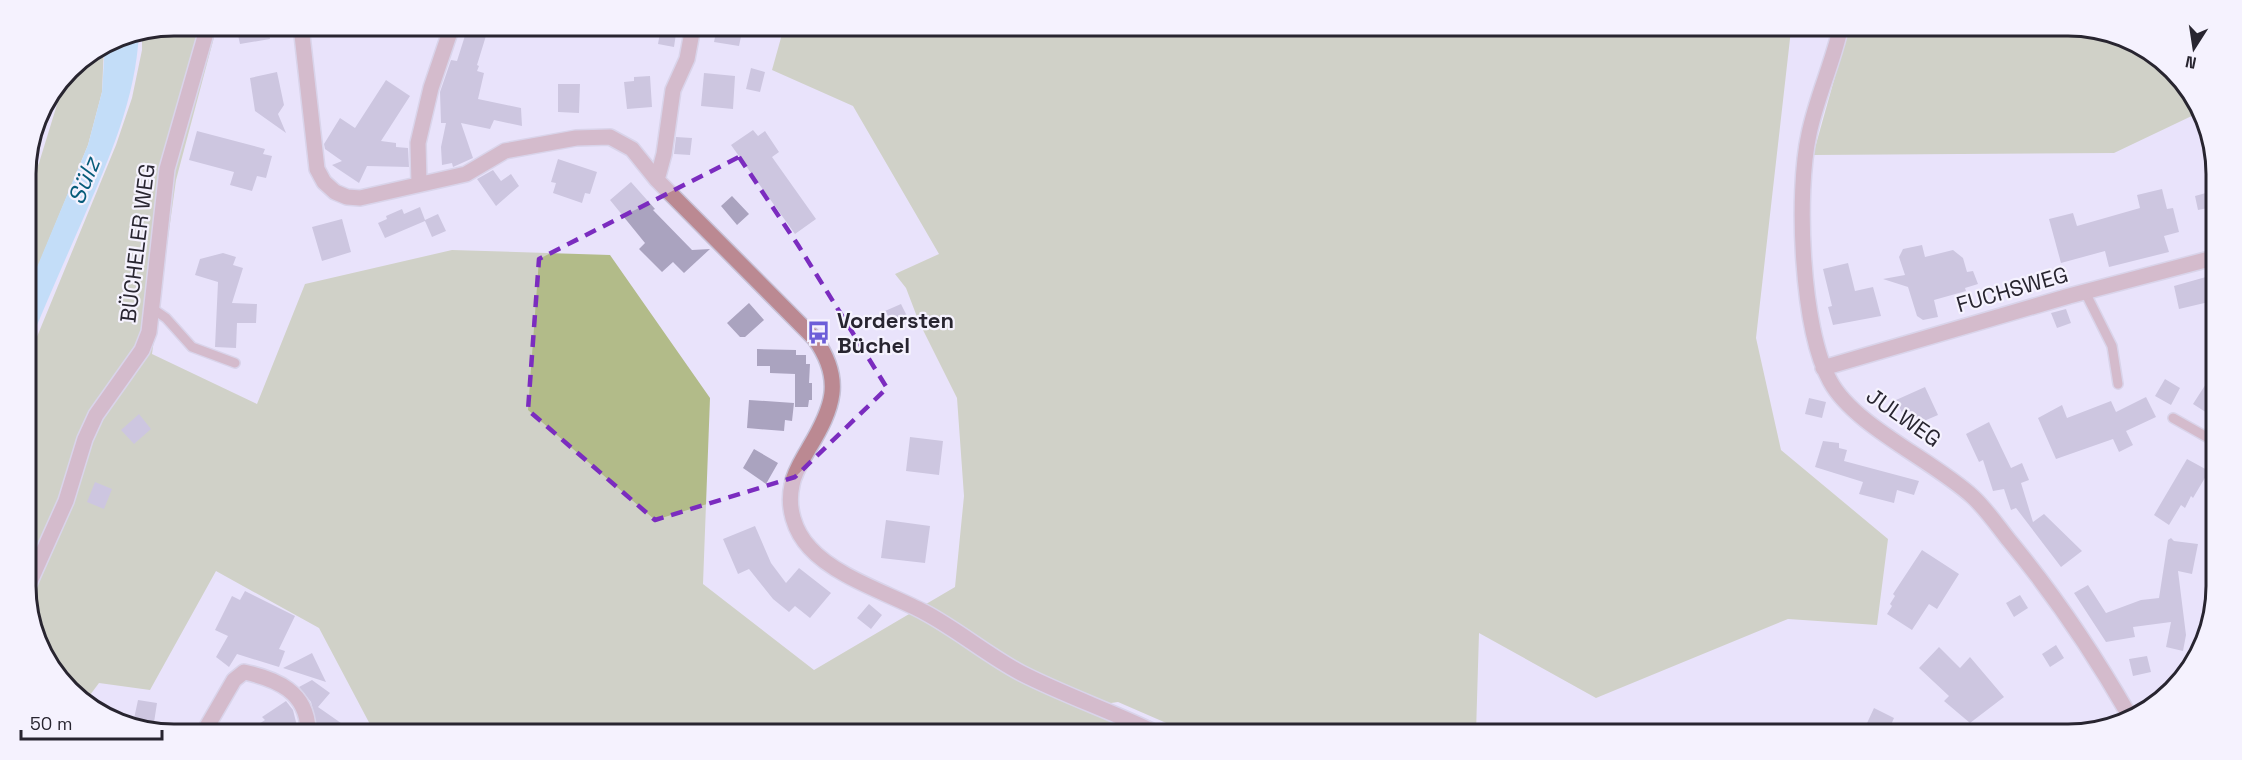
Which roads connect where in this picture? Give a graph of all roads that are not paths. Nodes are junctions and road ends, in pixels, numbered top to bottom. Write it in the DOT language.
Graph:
graph roads {
  1 [pos="205,36"];
  2 [pos="302,36"];
  3 [pos="448,36"];
  4 [pos="691,36"];
  5 [pos="1838,36"];
  6 [pos="657,180"];
  7 [pos="419,184"];
  8 [pos="2206,260"];
  9 [pos="2085,292"];
  10 [pos="153,309"];
  11 [pos="235,363"];
  12 [pos="1823,368"];
  13 [pos="2118,384"];
  14 [pos="2173,418"];
  15 [pos="2206,437"];
  16 [pos="36,568"];
  17 [pos="2127,711"];
  18 [pos="208,724"];
  19 [pos="307,724"];
  20 [pos="1136,724"];
  1 -- 10 [label="street, BÜCHELER WEG"];
  2 -- 7 [label="street"];
  3 -- 7 [label="street"];
  4 -- 6 [label="street"];
  5 -- 12 [label="street, JULWEG"];
  6 -- 7 [label="street"];
  6 -- 20 [label="street"];
  8 -- 9 [label="street, FUCHSWEG"];
  9 -- 12 [label="street, FUCHSWEG"];
  9 -- 13 [label="lane"];
  10 -- 11 [label="lane"];
  10 -- 16 [label="street, BÜCHELER WEG"];
  12 -- 17 [label="street, JULWEG"];
  14 -- 15 [label="lane"];
  18 -- 19 [label="street"];
}
